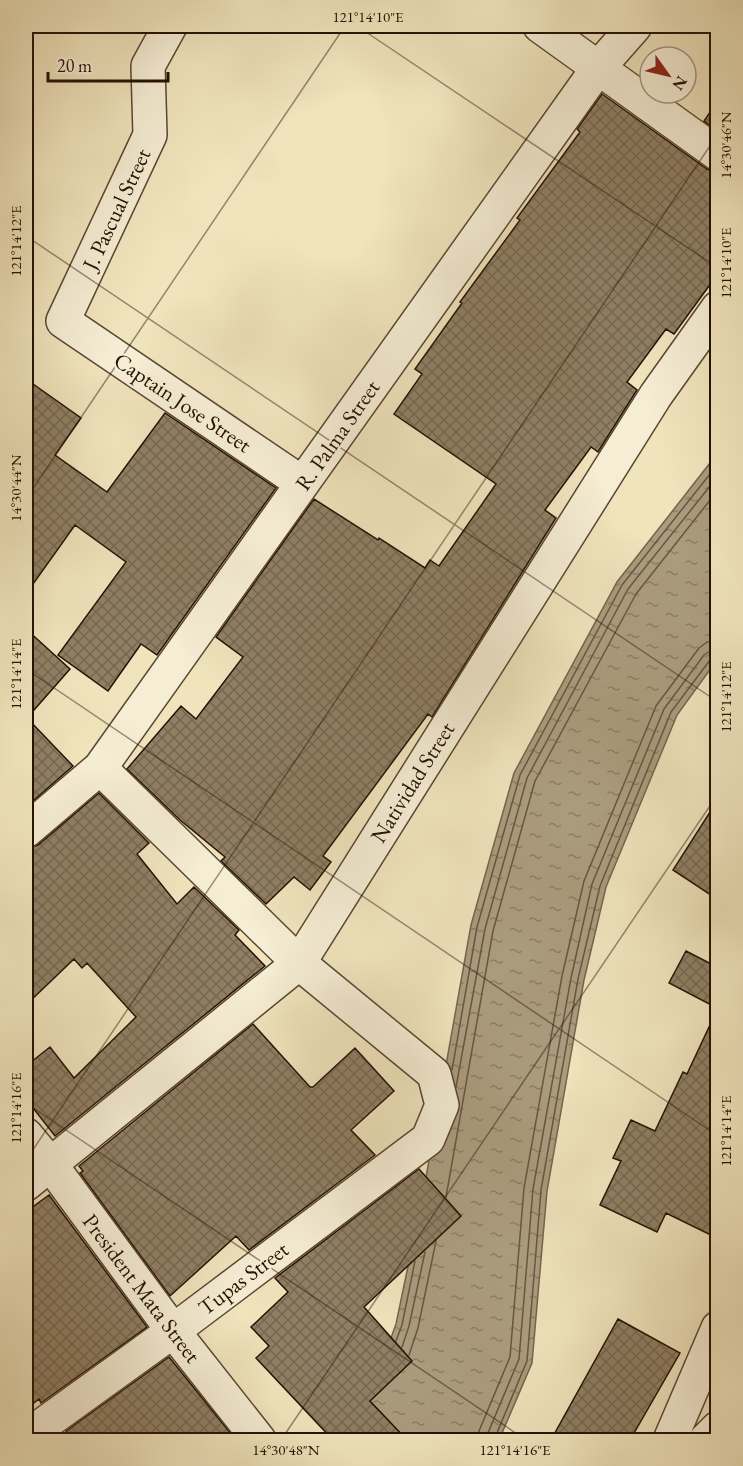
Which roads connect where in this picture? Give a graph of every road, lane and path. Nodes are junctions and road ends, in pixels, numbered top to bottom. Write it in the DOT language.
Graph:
graph roads {
  1 [pos="170,26"];
  2 [pos="540,26"];
  3 [pos="635,26"];
  4 [pos="598,68"];
  5 [pos="717,154"];
  6 [pos="717,308"];
  7 [pos="63,321"];
  8 [pos="302,483"];
  9 [pos="100,768"];
  10 [pos="26,831"];
  11 [pos="299,963"];
  12 [pos="26,1135"];
  13 [pos="38,1174"];
  14 [pos="717,1328"];
  15 [pos="173,1331"];
  16 [pos="717,1428"];
  17 [pos="26,1437"];
  18 [pos="259,1440"];
  19 [pos="669,1440"];
  20 [pos="706,1440"];
  1 -- 7 [label="street, J. Pascual Street"];
  2 -- 4 [label="street"];
  3 -- 4 [label="street, R. Palma Street"];
  4 -- 5 [label="street"];
  4 -- 8 [label="street, R. Palma Street"];
  6 -- 11 [label="street, Natividad Street"];
  7 -- 8 [label="street, Captain Jose Street"];
  8 -- 9 [label="street, R. Palma Street"];
  9 -- 10 [label="street, R. Palma Street"];
  9 -- 11 [label="street"];
  11 -- 13 [label="street, Natividad Street"];
  11 -- 15 [label="street, Tupas Street"];
  12 -- 13 [label="street, President Mata Street"];
  13 -- 15 [label="street, President Mata Street"];
  14 -- 19 [label="street"];
  15 -- 17 [label="street, Tupas Street"];
  15 -- 18 [label="street, President Mata Street"];
  16 -- 20 [label="street"];
}
